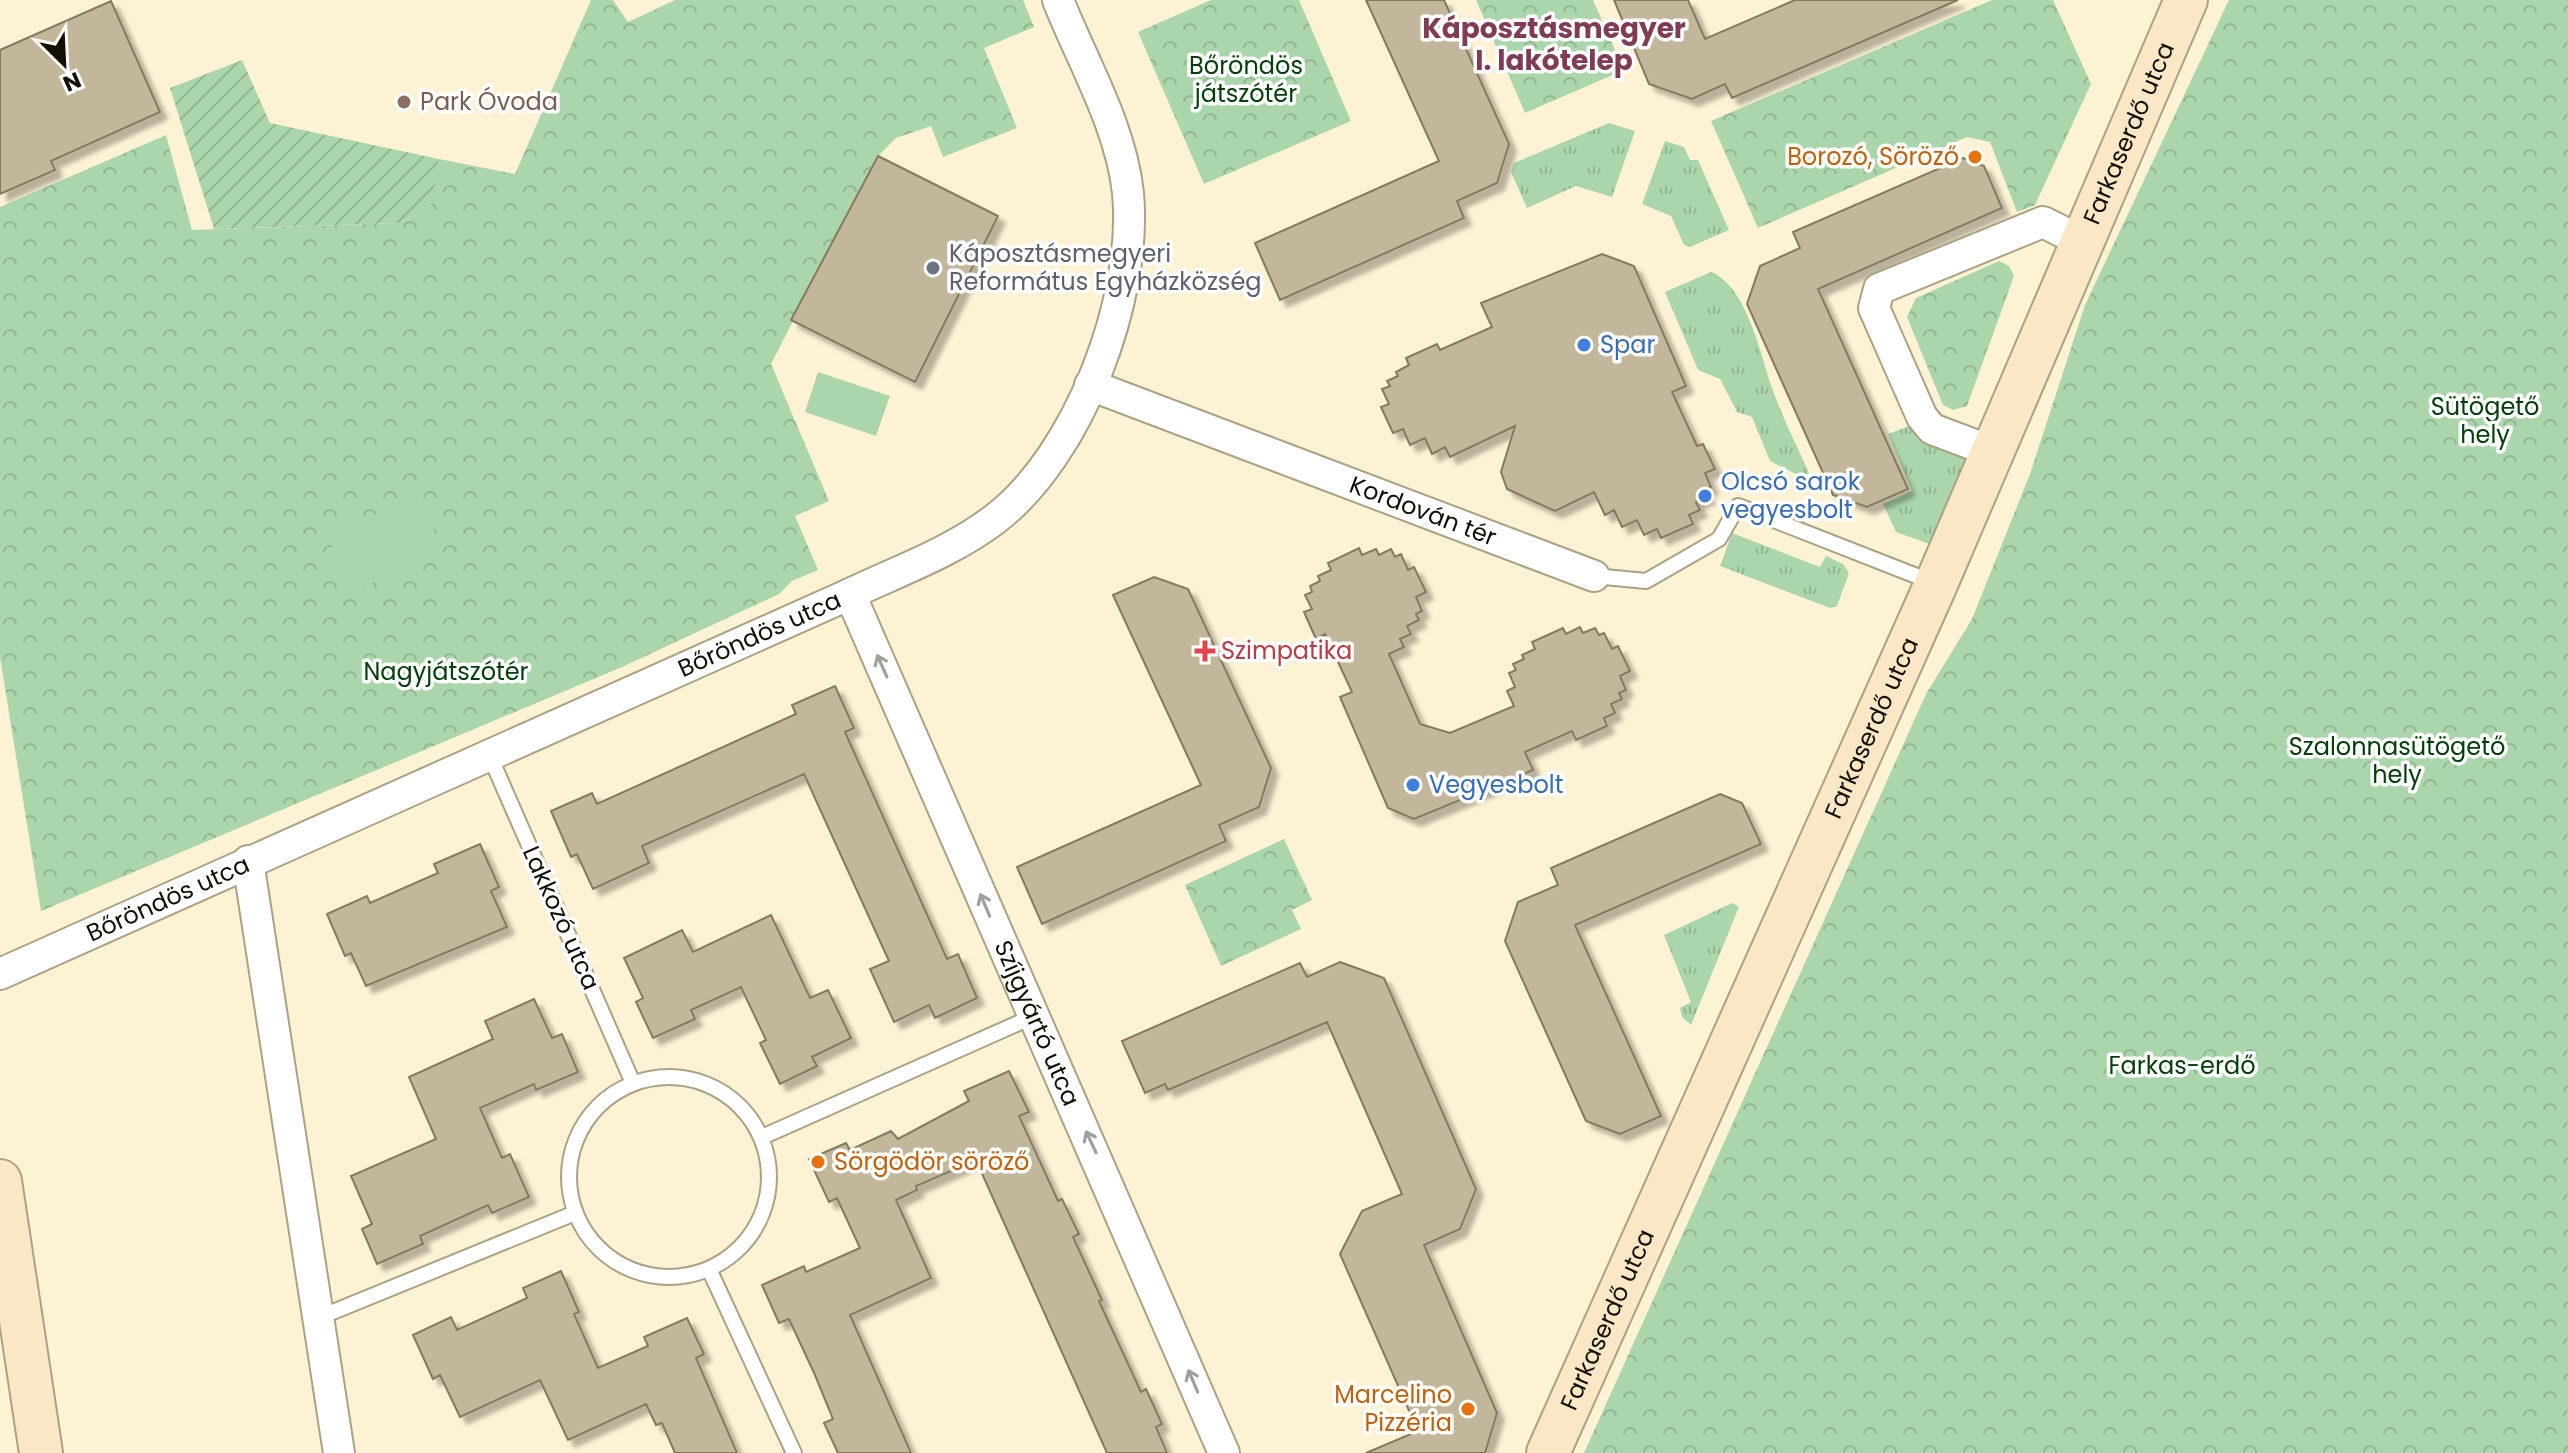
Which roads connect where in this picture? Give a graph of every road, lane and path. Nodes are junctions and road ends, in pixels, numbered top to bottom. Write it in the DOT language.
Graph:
graph roads {
  1 [pos="1058,0"];
  2 [pos="2186,0"];
  3 [pos="2081,241"];
  4 [pos="1090,385"];
  5 [pos="1993,452"];
  6 [pos="1594,576"];
  7 [pos="1936,584"];
  8 [pos="850,594"];
  9 [pos="489,753"];
  10 [pos="248,861"];
  11 [pos="0,974"];
  12 [pos="1032,1017"];
  13 [pos="633,1083"];
  14 [pos="762,1137"];
  15 [pos="0,1181"];
  16 [pos="575,1213"];
  17 [pos="709,1269"];
  18 [pos="318,1318"];
  19 [pos="41,1453"];
  20 [pos="339,1453"];
  21 [pos="794,1453"];
  22 [pos="1224,1453"];
  23 [pos="1548,1453"];
  1 -- 4 [label="street, Bőröndös utca"];
  2 -- 3 [label="street, Farkaserdő utca"];
  3 -- 5 [label="street, Farkaserdő utca"];
  3 -- 5 [label="street"];
  4 -- 6 [label="street, Kordován tér"];
  4 -- 8 [label="street, Bőröndös utca"];
  5 -- 7 [label="street, Farkaserdő utca"];
  6 -- 7 [label="lane, Kordován tér"];
  7 -- 23 [label="street, Farkaserdő utca"];
  8 -- 9 [label="street, Bőröndös utca"];
  12 -- 8 [label="street, Szíjgyártó utca, one-way"];
  9 -- 10 [label="street, Bőröndös utca"];
  9 -- 13 [label="lane, Lakkozó utca"];
  10 -- 11 [label="street, Bőröndös utca"];
  10 -- 18 [label="street"];
  12 -- 14 [label="lane"];
  22 -- 12 [label="street, Szíjgyártó utca, one-way"];
  13 -- 14 [label="lane"];
  13 -- 16 [label="lane"];
  14 -- 17 [label="lane"];
  15 -- 19 [label="street"];
  16 -- 17 [label="lane"];
  16 -- 18 [label="lane"];
  17 -- 21 [label="lane"];
  18 -- 20 [label="street"];
}
